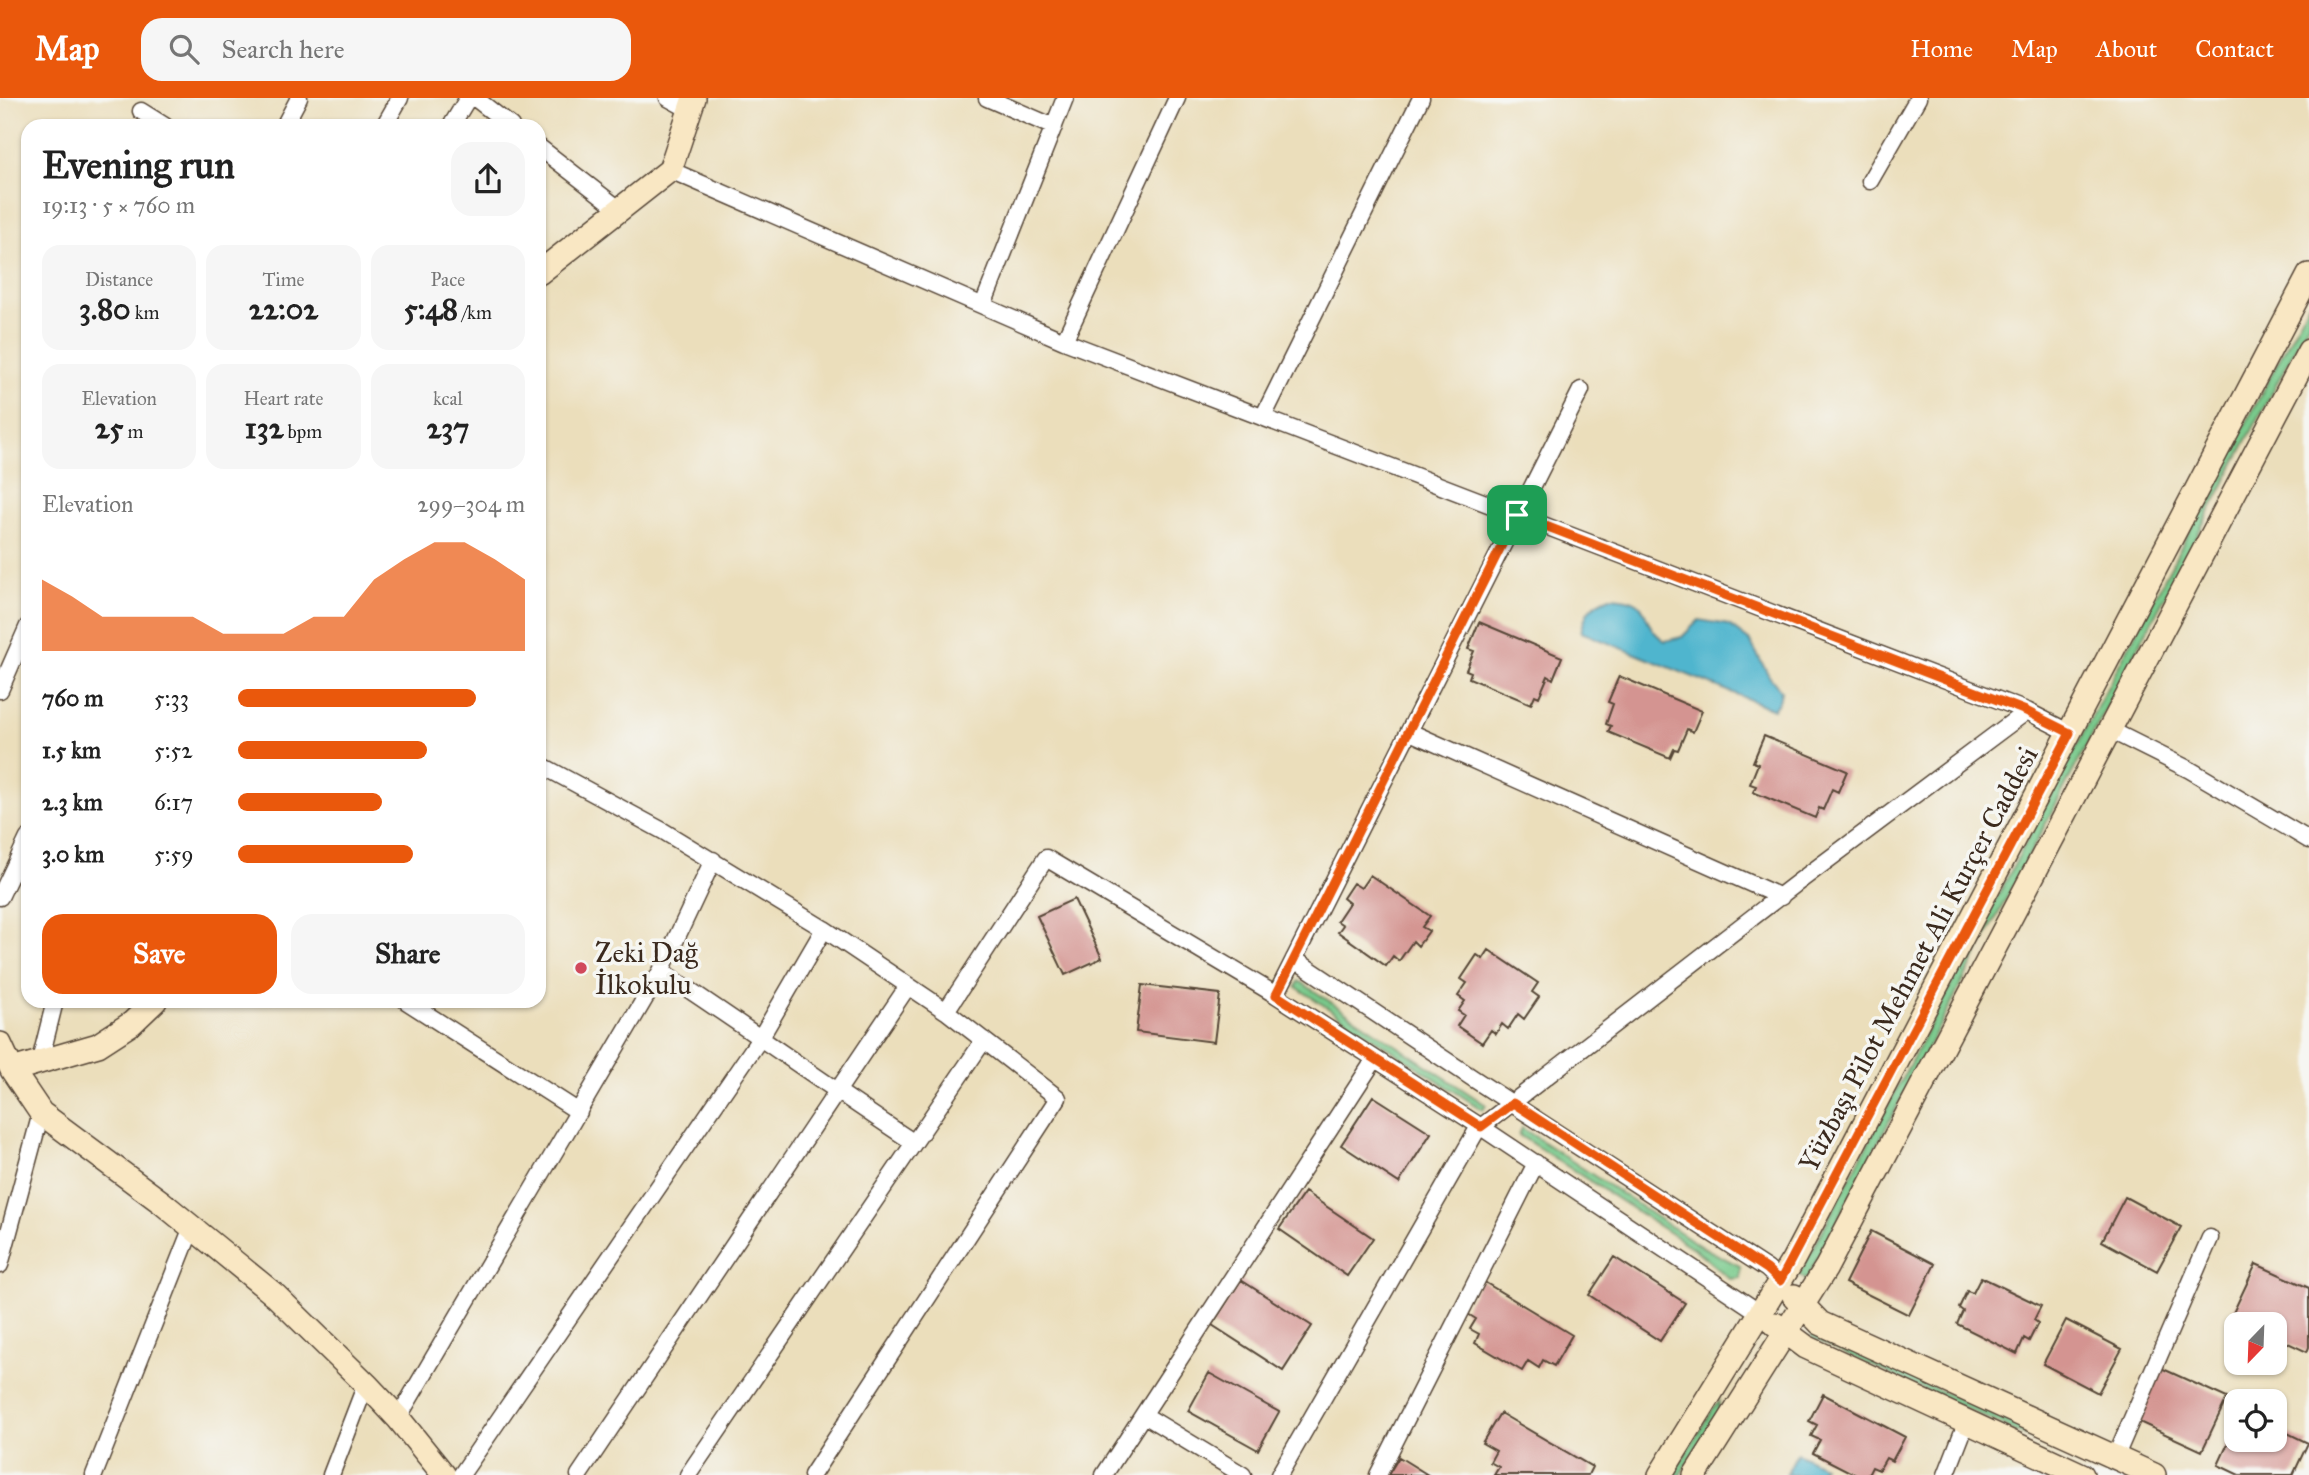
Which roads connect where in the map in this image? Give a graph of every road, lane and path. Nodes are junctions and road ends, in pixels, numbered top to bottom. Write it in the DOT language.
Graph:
graph roads {
  1 [pos="299,98"];
  2 [pos="400,98"];
  3 [pos="468,98"];
  4 [pos="475,98"];
  5 [pos="668,98"];
  6 [pos="987,98"];
  7 [pos="1065,98"];
  8 [pos="1177,98"];
  9 [pos="1421,98"];
  10 [pos="1918,98"];
  11 [pos="692,104"];
  12 [pos="141,111"];
  13 [pos="154,119"];
  14 [pos="288,119"];
  15 [pos="388,119"];
  16 [pos="455,119"];
  17 [pos="503,119"];
  18 [pos="1054,127"];
  19 [pos="546,152"];
  20 [pos="670,170"];
  21 [pos="1870,181"];
  22 [pos="620,209"];
  23 [pos="546,267"];
  24 [pos="2309,275"];
  25 [pos="983,305"];
  26 [pos="1064,341"];
  27 [pos="2309,351"];
  28 [pos="1581,390"];
  29 [pos="1263,417"];
  30 [pos="1517,515"];
  31 [pos="21,642"];
  32 [pos="0,690"];
  33 [pos="2026,711"];
  34 [pos="2110,730"];
  35 [pos="1410,732"];
  36 [pos="2070,733"];
  37 [pos="546,768"];
  38 [pos="2309,840"];
  39 [pos="21,853"];
  40 [pos="713,860"];
  41 [pos="0,897"];
  42 [pos="1781,897"];
  43 [pos="824,929"];
  44 [pos="1294,959"];
  45 [pos="661,971"];
  46 [pos="908,986"];
  47 [pos="1276,995"];
  48 [pos="53,1008"];
  49 [pos="148,1008"];
  50 [pos="417,1008"];
  51 [pos="946,1011"];
  52 [pos="761,1037"];
  53 [pos="984,1040"];
  54 [pos="0,1044"];
  55 [pos="1375,1059"];
  56 [pos="40,1061"];
  57 [pos="12,1070"];
  58 [pos="838,1092"];
  59 [pos="1513,1103"];
  60 [pos="579,1112"];
  61 [pos="41,1113"];
  62 [pos="1481,1127"];
  63 [pos="913,1142"];
  64 [pos="1536,1163"];
  65 [pos="192,1227"];
  66 [pos="2210,1238"];
  67 [pos="0,1265"];
  68 [pos="1780,1281"];
  69 [pos="1803,1305"];
  70 [pos="1760,1313"];
  71 [pos="1786,1332"];
  72 [pos="366,1384"];
  73 [pos="1144,1415"];
  74 [pos="398,1418"];
  75 [pos="1967,1421"];
  76 [pos="2115,1458"];
  77 [pos="94,1475"];
  78 [pos="331,1475"];
  79 [pos="444,1475"];
  80 [pos="461,1475"];
  81 [pos="579,1475"];
  82 [pos="688,1475"];
  83 [pos="812,1475"];
  84 [pos="1104,1475"];
  85 [pos="1243,1475"];
  86 [pos="1279,1475"];
  87 [pos="1378,1475"];
  88 [pos="1660,1475"];
  89 [pos="1695,1475"];
  90 [pos="1946,1475"];
  91 [pos="2082,1475"];
  92 [pos="2154,1475"];
  1 -- 14 [label="street"];
  2 -- 15 [label="street"];
  3 -- 16 [label="street"];
  4 -- 17 [label="street"];
  5 -- 11 [label="street"];
  6 -- 18 [label="street"];
  7 -- 18 [label="street"];
  8 -- 26 [label="street"];
  9 -- 29 [label="street"];
  10 -- 21 [label="street"];
  11 -- 20 [label="main road"];
  12 -- 13 [label="street"];
  18 -- 25 [label="street"];
  19 -- 22 [label="street"];
  20 -- 22 [label="main road"];
  20 -- 25 [label="street"];
  22 -- 23 [label="main road"];
  24 -- 36 [label="main road, Yüzbaşı Pilot Mehmet Ali Kurçer Caddesi"];
  25 -- 26 [label="street"];
  26 -- 29 [label="street"];
  27 -- 34 [label="main road"];
  28 -- 30 [label="street"];
  29 -- 30 [label="street"];
  30 -- 33 [label="street"];
  30 -- 35 [label="street"];
  31 -- 32 [label="street"];
  33 -- 36 [label="street"];
  33 -- 42 [label="street"];
  34 -- 38 [label="street"];
  34 -- 69 [label="main road"];
  35 -- 42 [label="street"];
  35 -- 44 [label="street"];
  36 -- 68 [label="main road, Yüzbaşı Pilot Mehmet Ali Kurçer Caddesi"];
  37 -- 40 [label="street"];
  39 -- 41 [label="street"];
  40 -- 43 [label="street"];
  40 -- 45 [label="street"];
  42 -- 59 [label="street"];
  43 -- 46 [label="street"];
  43 -- 52 [label="street"];
  44 -- 47 [label="street"];
  44 -- 59 [label="street"];
  45 -- 52 [label="street"];
  45 -- 60 [label="street"];
  46 -- 51 [label="street"];
  46 -- 58 [label="street"];
  47 -- 51 [label="street"];
  47 -- 55 [label="street"];
  48 -- 56 [label="street"];
  49 -- 56 [label="main road"];
  50 -- 60 [label="street"];
  51 -- 53 [label="street"];
  52 -- 58 [label="street"];
  52 -- 80 [label="street"];
  53 -- 63 [label="street"];
  53 -- 83 [label="street"];
  54 -- 57 [label="main road"];
  55 -- 62 [label="street"];
  55 -- 73 [label="street"];
  56 -- 57 [label="main road"];
  57 -- 61 [label="main road"];
  58 -- 63 [label="street"];
  58 -- 81 [label="street"];
  59 -- 62 [label="street"];
  59 -- 68 [label="street"];
  60 -- 74 [label="street"];
  61 -- 65 [label="main road"];
  61 -- 67 [label="street"];
  62 -- 64 [label="street"];
  62 -- 86 [label="street"];
  63 -- 82 [label="street"];
  64 -- 70 [label="street"];
  64 -- 87 [label="street"];
  65 -- 72 [label="main road"];
  65 -- 77 [label="street"];
  66 -- 76 [label="street"];
  68 -- 69 [label="main road"];
  68 -- 70 [label="main road, Yüzbaşı Pilot Mehmet Ali Kurçer Caddesi"];
  69 -- 71 [label="main road"];
  69 -- 76 [label="main road"];
  70 -- 71 [label="main road"];
  70 -- 88 [label="main road, Yüzbaşı Pilot Mehmet Ali Kurçer Caddesi"];
  71 -- 75 [label="main road"];
  71 -- 89 [label="main road"];
  72 -- 74 [label="main road"];
  72 -- 78 [label="street"];
  73 -- 84 [label="street"];
  73 -- 85 [label="street"];
  74 -- 79 [label="main road"];
  75 -- 90 [label="street"];
  75 -- 91 [label="main road"];
  76 -- 92 [label="main road"];
}
